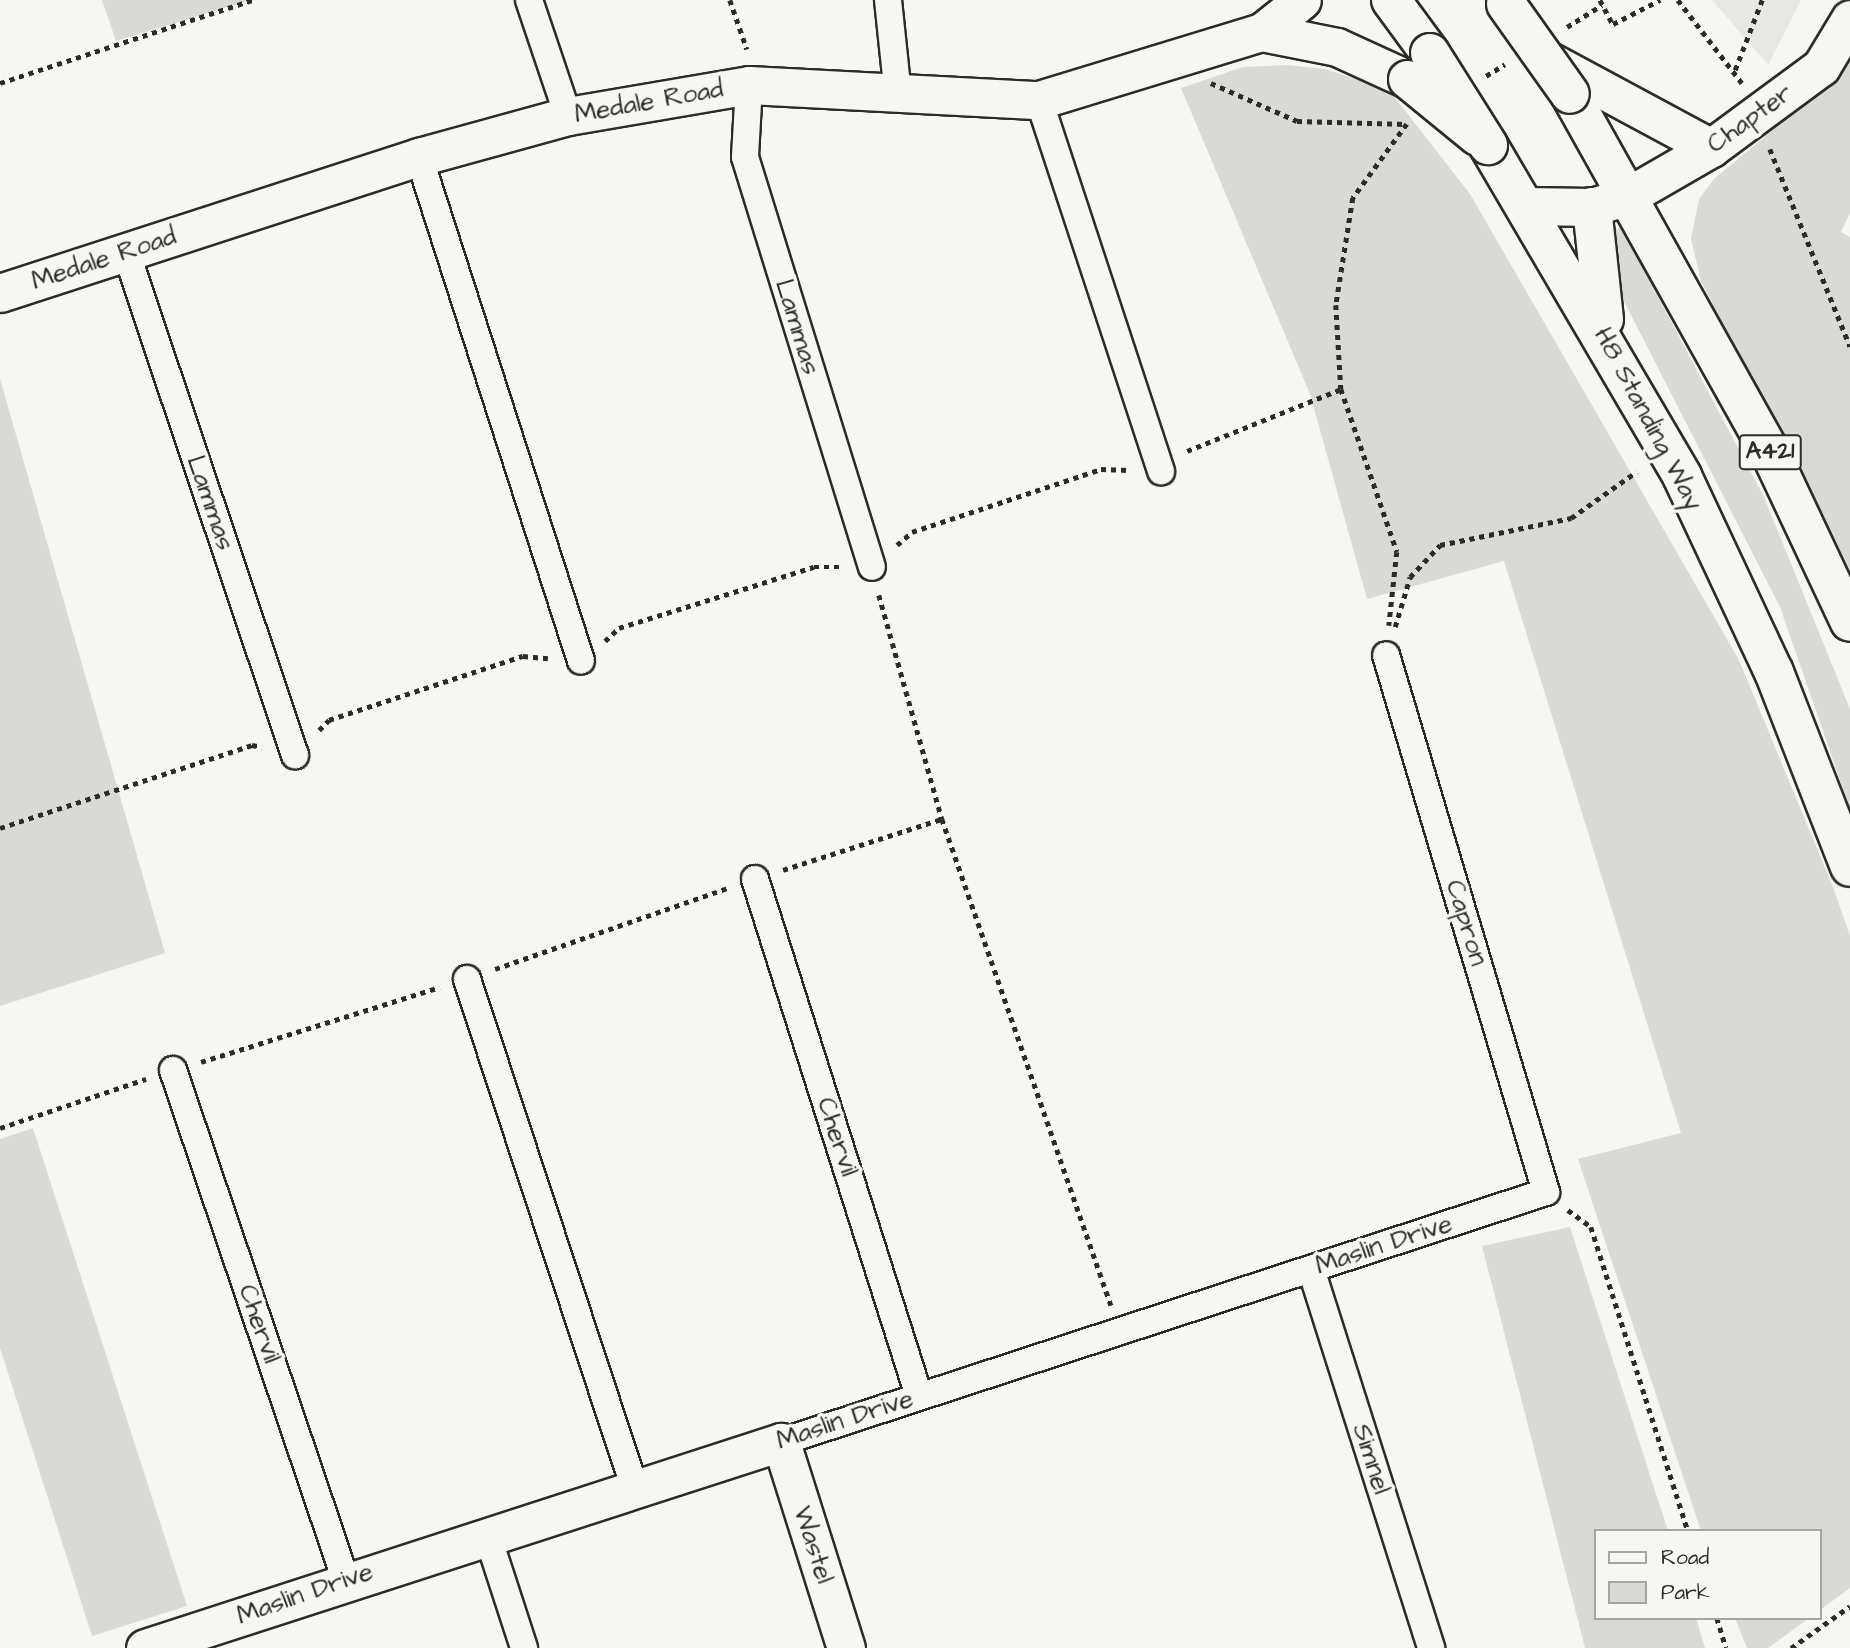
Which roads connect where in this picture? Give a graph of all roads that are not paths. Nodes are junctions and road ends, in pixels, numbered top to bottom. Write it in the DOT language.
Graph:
graph roads {
  1 [pos="529,0"];
  2 [pos="888,0"];
  3 [pos="1302,0"];
  4 [pos="1391,0"];
  5 [pos="1504,2"];
  6 [pos="1850,19"];
  7 [pos="1262,32"];
  8 [pos="1419,66"];
  9 [pos="749,85"];
  10 [pos="1579,88"];
  11 [pos="898,95"];
  12 [pos="1039,100"];
  13 [pos="568,116"];
  14 [pos="1711,148"];
  15 [pos="419,157"];
  16 [pos="1628,196"];
  17 [pos="1527,206"];
  18 [pos="1592,207"];
  19 [pos="126,251"];
  20 [pos="0,293"];
  21 [pos="1608,342"];
  22 [pos="1160,472"];
  23 [pos="872,567"];
  24 [pos="1850,622"];
  25 [pos="1386,654"];
  26 [pos="582,662"];
  27 [pos="295,755"];
  28 [pos="1850,867"];
  29 [pos="755,879"];
  30 [pos="467,979"];
  31 [pos="173,1070"];
  32 [pos="1546,1192"];
  33 [pos="1311,1269"];
  34 [pos="919,1396"];
  35 [pos="781,1442"];
  36 [pos="634,1486"];
  37 [pos="488,1537"];
  38 [pos="345,1578"];
  39 [pos="202,1639"];
  40 [pos="145,1648"];
  41 [pos="524,1648"];
  42 [pos="846,1648"];
  43 [pos="1431,1648"];
  1 -- 13 [label="street"];
  2 -- 11 [label="street"];
  3 -- 7 [label="street, Medale Road"];
  4 -- 8 [label="highway, H8 Standing Way"];
  5 -- 10 [label="highway, A421, bridge"];
  6 -- 14 [label="street, Chapter"];
  7 -- 8 [label="street"];
  7 -- 12 [label="street, Medale Road"];
  8 -- 17 [label="highway, H8 Standing Way, bridge"];
  9 -- 11 [label="street, Medale Road"];
  9 -- 13 [label="street, Medale Road"];
  9 -- 23 [label="street, Lammas"];
  10 -- 14 [label="street"];
  10 -- 16 [label="highway, A421"];
  11 -- 12 [label="street, Medale Road"];
  12 -- 22 [label="street"];
  13 -- 15 [label="street, Medale Road"];
  14 -- 16 [label="street, Chapter"];
  15 -- 19 [label="street, Medale Road"];
  15 -- 26 [label="street"];
  16 -- 18 [label="street, Chapter"];
  16 -- 24 [label="highway, A421"];
  17 -- 18 [label="street, Chapter"];
  17 -- 21 [label="highway, H8 Standing Way"];
  18 -- 21 [label="highway"];
  19 -- 20 [label="street, Medale Road"];
  19 -- 27 [label="street, Lammas"];
  21 -- 28 [label="highway, H8 Standing Way"];
  25 -- 32 [label="street, Capron"];
  29 -- 34 [label="street, Chervil"];
  30 -- 36 [label="street"];
  31 -- 38 [label="street, Chervil"];
  32 -- 33 [label="street, Maslin Drive"];
  33 -- 34 [label="street, Maslin Drive"];
  33 -- 43 [label="street, Simnel"];
  34 -- 35 [label="street, Maslin Drive"];
  35 -- 36 [label="street, Maslin Drive"];
  35 -- 42 [label="street, Wastel"];
  36 -- 37 [label="street, Maslin Drive"];
  37 -- 38 [label="street, Maslin Drive"];
  37 -- 41 [label="street"];
  38 -- 39 [label="street, Maslin Drive"];
  39 -- 40 [label="street, Maslin Drive"];
}
